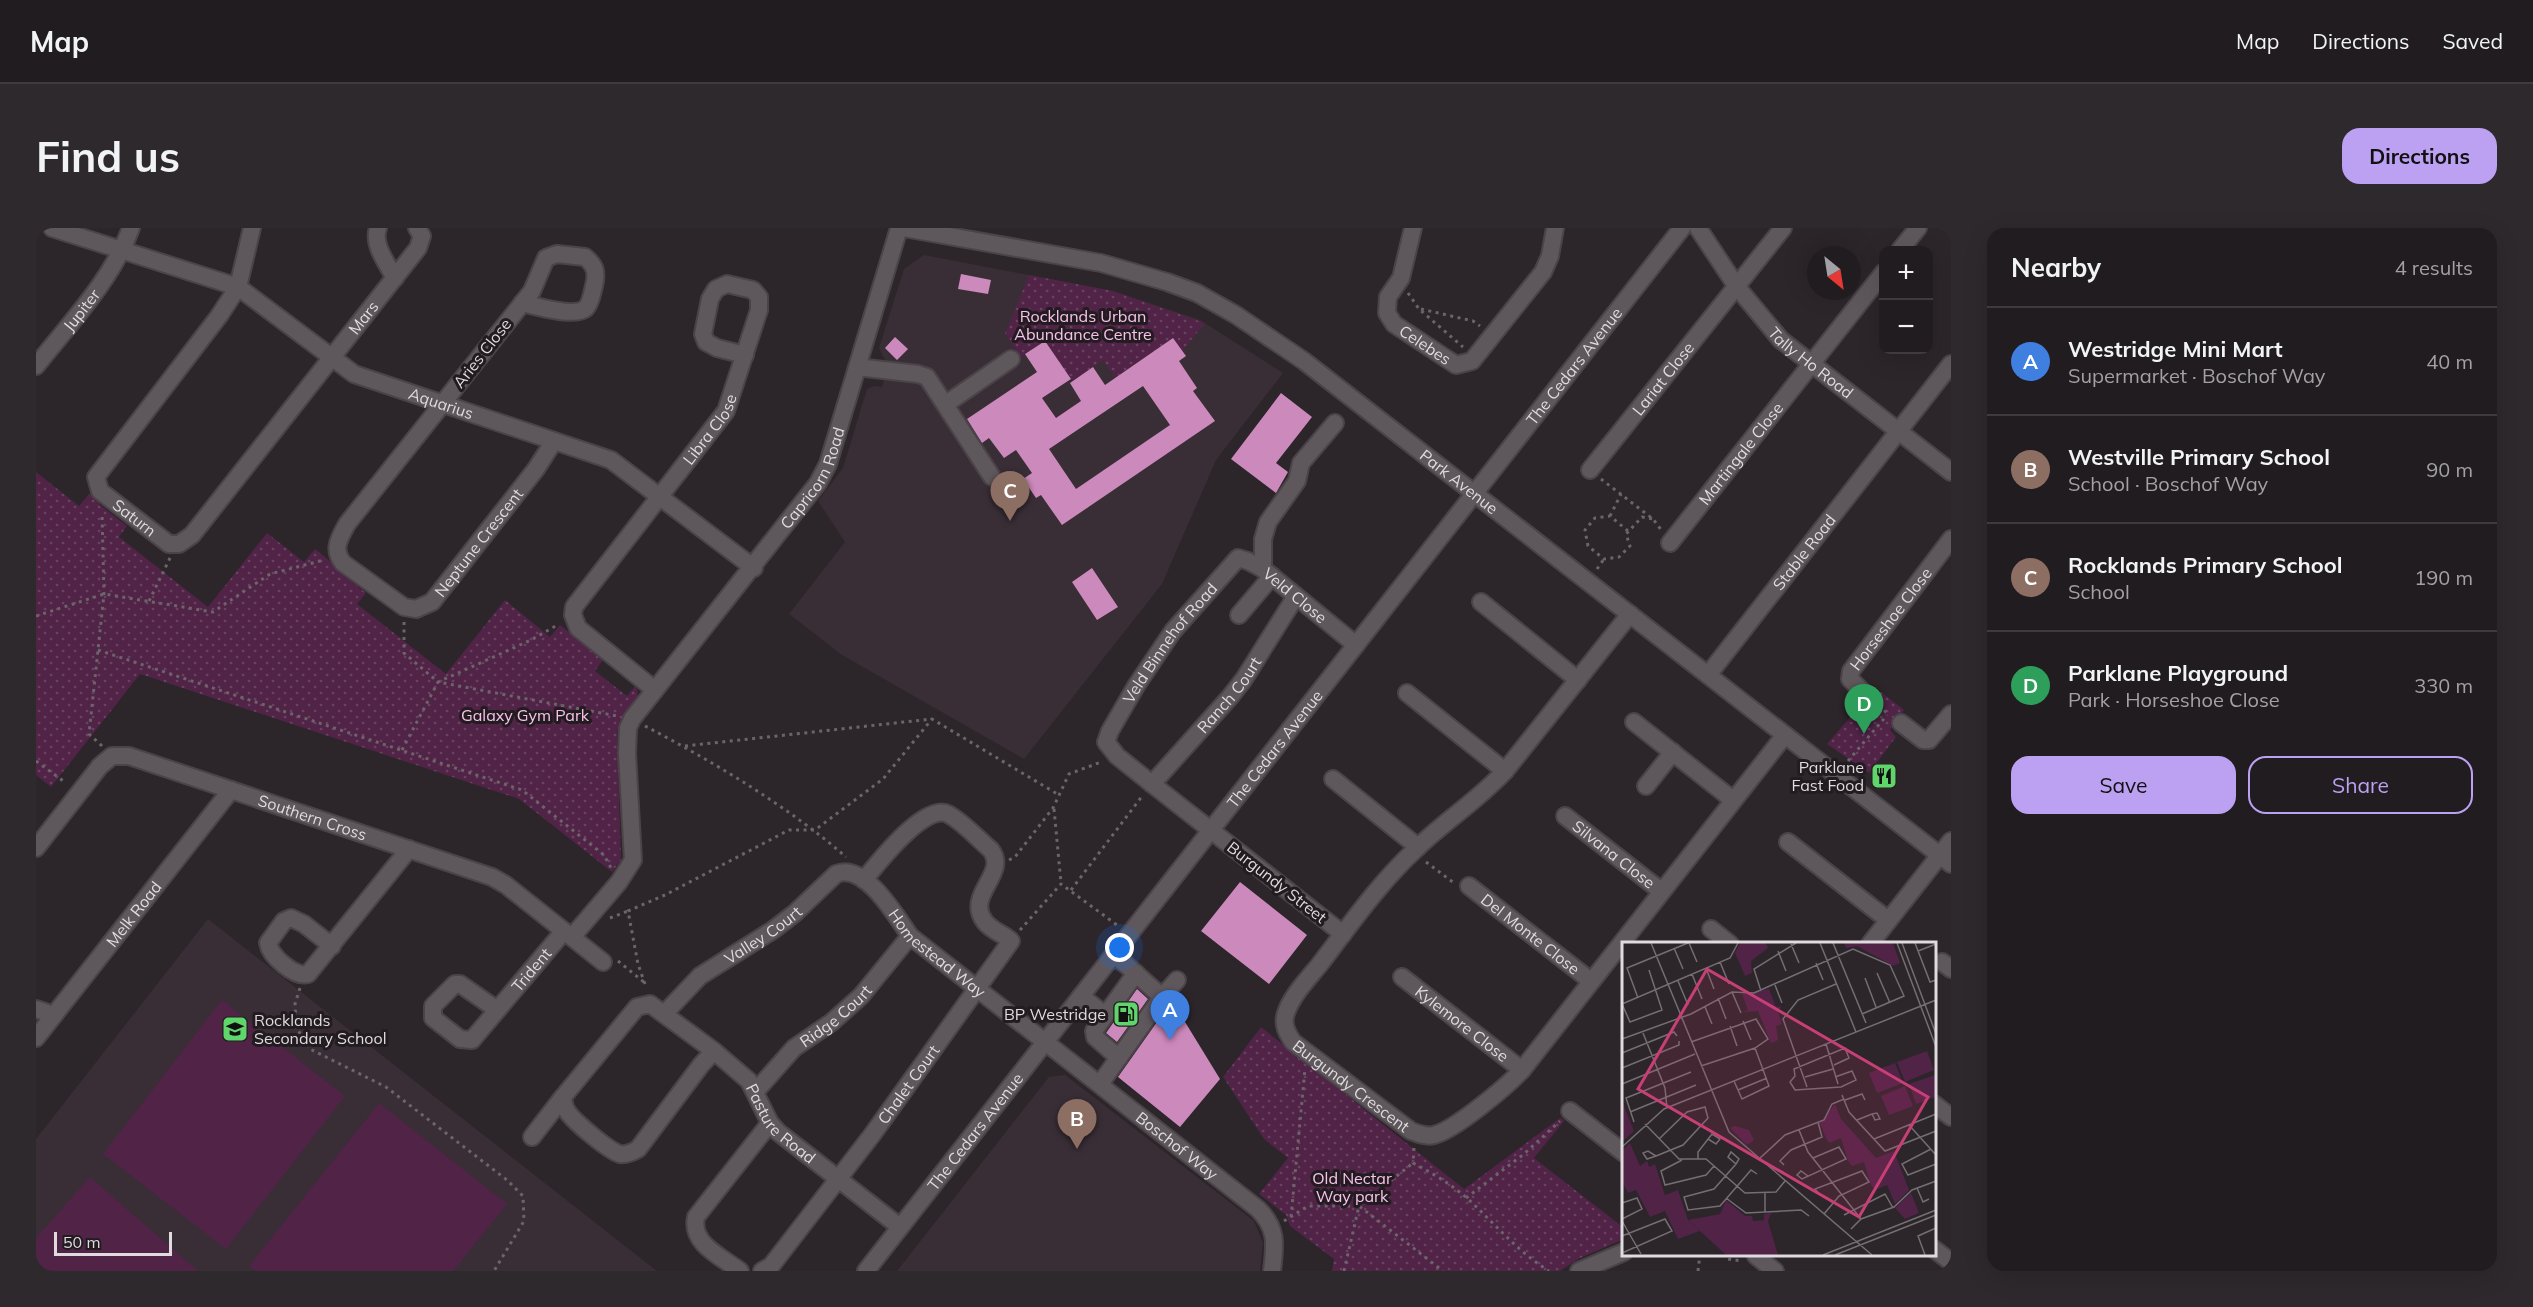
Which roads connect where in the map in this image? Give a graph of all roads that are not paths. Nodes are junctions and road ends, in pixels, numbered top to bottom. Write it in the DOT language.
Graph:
graph roads {
  1 [pos="52,228"];
  2 [pos="131,228"];
  3 [pos="252,228"];
  4 [pos="378,228"];
  5 [pos="417,228"];
  6 [pos="898,228"];
  7 [pos="904,228"];
  8 [pos="1413,228"];
  9 [pos="1555,228"];
  10 [pos="1682,228"];
  11 [pos="1698,228"];
  12 [pos="1783,228"];
  13 [pos="1918,228"];
  14 [pos="1903,246"];
  15 [pos="122,250"];
  16 [pos="395,278"];
  17 [pos="1879,278"];
  18 [pos="238,287"];
  19 [pos="1737,287"];
  20 [pos="522,303"];
  21 [pos="745,354"];
  22 [pos="332,359"];
  23 [pos="1011,359"];
  24 [pos="1951,364"];
  25 [pos="1811,365"];
  26 [pos="36,366"];
  27 [pos="857,367"];
  28 [pos="443,404"];
  29 [pos="946,404"];
  30 [pos="1335,423"];
  31 [pos="1899,430"];
  32 [pos="554,441"];
  33 [pos="1590,470"];
  34 [pos="1951,472"];
  35 [pos="992,477"];
  36 [pos="1475,493"];
  37 [pos="659,496"];
  38 [pos="1951,538"];
  39 [pos="1671,543"];
  40 [pos="754,568"];
  41 [pos="1267,572"];
  42 [pos="1296,596"];
  43 [pos="1481,602"];
  44 [pos="1630,614"];
  45 [pos="1239,615"];
  46 [pos="1356,645"];
  47 [pos="1708,675"];
  48 [pos="1578,680"];
  49 [pos="655,690"];
  50 [pos="1407,693"];
  51 [pos="1868,698"];
  52 [pos="1951,714"];
  53 [pos="1894,718"];
  54 [pos="1634,722"];
  55 [pos="1785,735"];
  56 [pos="1673,752"];
  57 [pos="1117,756"];
  58 [pos="1505,771"];
  59 [pos="1333,779"];
  60 [pos="1152,784"];
  61 [pos="1647,786"];
  62 [pos="231,790"];
  63 [pos="1733,800"];
  64 [pos="1565,816"];
  65 [pos="1211,831"];
  66 [pos="1788,842"];
  67 [pos="1951,842"];
  68 [pos="36,848"];
  69 [pos="409,849"];
  70 [pos="1415,849"];
  71 [pos="1946,860"];
  72 [pos="864,880"];
  73 [pos="1469,886"];
  74 [pos="1661,891"];
  75 [pos="1888,920"];
  76 [pos="1711,929"];
  77 [pos="568,934"];
  78 [pos="1343,934"];
  79 [pos="910,936"];
  80 [pos="1727,942"];
  81 [pos="1872,942"];
  82 [pos="332,946"];
  83 [pos="1114,954"];
  84 [pos="603,962"];
  85 [pos="1136,974"];
  86 [pos="1402,977"];
  87 [pos="1177,980"];
  88 [pos="1591,981"];
  89 [pos="976,988"];
  90 [pos="1081,996"];
  91 [pos="1162,997"];
  92 [pos="36,1009"];
  93 [pos="496,1009"];
  94 [pos="665,1013"];
  95 [pos="54,1015"];
  96 [pos="1105,1015"];
  97 [pos="36,1038"];
  98 [pos="1045,1042"];
  99 [pos="714,1051"];
  100 [pos="1119,1058"];
  101 [pos="1522,1070"];
  102 [pos="1100,1084"];
  103 [pos="756,1091"];
  104 [pos="563,1097"];
  105 [pos="1936,1105"];
  106 [pos="1570,1111"];
  107 [pos="1951,1117"];
  108 [pos="771,1123"];
  109 [pos="532,1137"];
  110 [pos="1622,1151"];
  111 [pos="838,1179"];
  112 [pos="900,1227"];
  113 [pos="1936,1250"];
  114 [pos="1622,1253"];
  115 [pos="1756,1256"];
  116 [pos="1951,1262"];
  117 [pos="740,1271"];
  118 [pos="762,1271"];
  119 [pos="866,1271"];
  120 [pos="1272,1271"];
  121 [pos="1579,1271"];
  122 [pos="1775,1271"];
  1 -- 15 [label="street, Aquarius"];
  2 -- 15 [label="street"];
  3 -- 18 [label="street, Saturn"];
  4 -- 16 [label="street"];
  5 -- 16 [label="street, Mars"];
  6 -- 27 [label="street, Capricorn Road"];
  7 -- 36 [label="street, Park Avenue"];
  8 -- 9 [label="street, Celebes"];
  10 -- 36 [label="street, The Cedars Avenue"];
  11 -- 19 [label="street, Tally Ho Road"];
  12 -- 19 [label="street, Lariat Close"];
  13 -- 14 [label="street"];
  15 -- 18 [label="street, Aquarius"];
  15 -- 26 [label="street, Jupiter"];
  16 -- 22 [label="street, Mars"];
  17 -- 25 [label="street, Martingale Close"];
  18 -- 22 [label="street, Aquarius"];
  18 -- 22 [label="street, Saturn"];
  19 -- 25 [label="street, Tally Ho Road"];
  19 -- 33 [label="street, Lariat Close"];
  20 -- 20 [label="street, Aries Close"];
  20 -- 28 [label="street, Aries Close"];
  21 -- 37 [label="street, Libra Close"];
  22 -- 28 [label="street, Aquarius"];
  23 -- 29 [label="street"];
  24 -- 31 [label="street, Stable Road"];
  25 -- 31 [label="street, Tally Ho Road"];
  25 -- 39 [label="street, Martingale Close"];
  27 -- 29 [label="street"];
  27 -- 40 [label="street, Capricorn Road"];
  28 -- 32 [label="street, Aquarius"];
  28 -- 32 [label="street, Neptune Crescent"];
  29 -- 35 [label="street"];
  30 -- 41 [label="street, Veld Close"];
  31 -- 34 [label="street, Tally Ho Road"];
  31 -- 47 [label="street, Stable Road"];
  32 -- 37 [label="street, Aquarius"];
  36 -- 44 [label="street, Park Avenue"];
  36 -- 46 [label="street, The Cedars Avenue"];
  37 -- 40 [label="street, Aquarius"];
  37 -- 49 [label="street"];
  38 -- 51 [label="street, Horseshoe Close"];
  40 -- 49 [label="street, Capricorn Road"];
  41 -- 42 [label="street, Veld Close"];
  41 -- 45 [label="street"];
  41 -- 57 [label="street, Veld Binnehof Road"];
  42 -- 46 [label="street, Veld Close"];
  42 -- 60 [label="street, Ranch Court"];
  43 -- 48 [label="street"];
  44 -- 47 [label="street, Park Avenue"];
  44 -- 48 [label="street, Burgundy Crescent"];
  46 -- 65 [label="street, The Cedars Avenue"];
  47 -- 55 [label="street, Park Avenue"];
  48 -- 58 [label="street, Burgundy Crescent"];
  49 -- 77 [label="street, Capricorn Road"];
  50 -- 58 [label="street"];
  52 -- 53 [label="street"];
  54 -- 56 [label="street"];
  55 -- 63 [label="street, Burgundy Crescent"];
  55 -- 71 [label="street, Park Avenue"];
  56 -- 61 [label="street"];
  56 -- 63 [label="street"];
  57 -- 60 [label="street, Burgundy Street"];
  58 -- 70 [label="street, Burgundy Crescent"];
  59 -- 70 [label="street"];
  60 -- 65 [label="street, Burgundy Street"];
  62 -- 68 [label="street, Southern Cross"];
  62 -- 69 [label="street, Southern Cross"];
  62 -- 95 [label="street, Melk Road"];
  63 -- 74 [label="street, Burgundy Crescent"];
  64 -- 74 [label="street, Silvana Close"];
  65 -- 78 [label="street, Burgundy Street"];
  65 -- 83 [label="street, The Cedars Avenue"];
  66 -- 75 [label="street"];
  67 -- 71 [label="street"];
  69 -- 77 [label="street, Southern Cross"];
  69 -- 82 [label="street"];
  70 -- 78 [label="street, Burgundy Crescent"];
  71 -- 75 [label="street"];
  72 -- 79 [label="street, Homestead Way"];
  72 -- 89 [label="street, Chalet Court"];
  72 -- 94 [label="street, Valley Court"];
  73 -- 88 [label="street, Del Monte Close"];
  74 -- 88 [label="street, Burgundy Crescent"];
  75 -- 81 [label="street"];
  76 -- 80 [label="street"];
  77 -- 84 [label="street, Southern Cross"];
  77 -- 93 [label="street, Trident"];
  78 -- 101 [label="street, Burgundy Crescent"];
  79 -- 89 [label="street, Homestead Way"];
  79 -- 103 [label="street, Ridge Court"];
  82 -- 82 [label="street"];
  83 -- 85 [label="street"];
  83 -- 90 [label="street, The Cedars Avenue"];
  85 -- 91 [label="street"];
  85 -- 96 [label="street"];
  86 -- 101 [label="street, Kylemore Close"];
  87 -- 91 [label="street"];
  88 -- 101 [label="street, Burgundy Crescent"];
  89 -- 98 [label="street, Homestead Way"];
  89 -- 111 [label="street, Chalet Court"];
  90 -- 96 [label="street"];
  90 -- 98 [label="street, The Cedars Avenue"];
  91 -- 100 [label="street"];
  92 -- 95 [label="street"];
  94 -- 99 [label="street, Pasture Road"];
  94 -- 104 [label="street"];
  95 -- 97 [label="street, Melk Road"];
  96 -- 100 [label="street"];
  98 -- 102 [label="street, Boschof Way"];
  98 -- 112 [label="street, The Cedars Avenue"];
  99 -- 103 [label="street, Pasture Road"];
  99 -- 104 [label="street"];
  100 -- 102 [label="street"];
  102 -- 120 [label="street, Boschof Way"];
  103 -- 108 [label="street, Pasture Road"];
  104 -- 109 [label="street"];
  105 -- 107 [label="street"];
  106 -- 110 [label="street"];
  108 -- 111 [label="street, Pasture Road"];
  108 -- 117 [label="street"];
  111 -- 112 [label="street, Pasture Road"];
  111 -- 118 [label="street, Chalet Court"];
  112 -- 119 [label="street, The Cedars Avenue"];
  113 -- 116 [label="street"];
  114 -- 121 [label="street"];
  115 -- 122 [label="street"];
}
